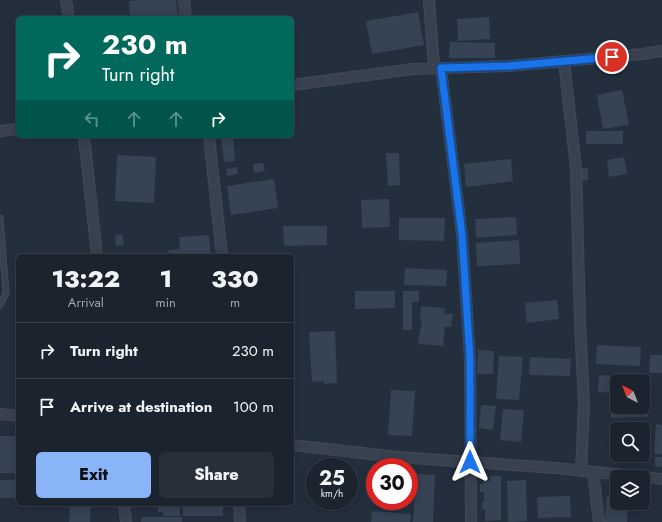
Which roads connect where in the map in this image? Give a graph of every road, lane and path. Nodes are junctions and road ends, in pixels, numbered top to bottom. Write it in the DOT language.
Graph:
graph roads {
  1 [pos="66,0"];
  2 [pos="184,0"];
  3 [pos="429,0"];
  4 [pos="69,16"];
  5 [pos="186,16"];
  6 [pos="662,51"];
  7 [pos="564,61"];
  8 [pos="438,68"];
  9 [pos="294,85"];
  10 [pos="16,129"];
  11 [pos="0,131"];
  12 [pos="84,138"];
  13 [pos="209,138"];
  14 [pos="0,218"];
  15 [pos="97,254"];
  16 [pos="222,254"];
  17 [pos="0,305"];
  18 [pos="0,414"];
  19 [pos="16,416"];
  20 [pos="294,445"];
  21 [pos="470,462"];
  22 [pos="582,471"];
  23 [pos="593,472"];
  24 [pos="662,479"];
  25 [pos="124,506"];
  26 [pos="239,506"];
  27 [pos="126,522"];
  28 [pos="240,522"];
  29 [pos="471,522"];
  30 [pos="599,522"];
  1 -- 4 [label="street"];
  2 -- 5 [label="street"];
  3 -- 8 [label="street"];
  6 -- 7 [label="street"];
  7 -- 8 [label="street"];
  7 -- 22 [label="street"];
  8 -- 9 [label="street"];
  8 -- 21 [label="street"];
  10 -- 11 [label="street"];
  12 -- 15 [label="street"];
  13 -- 16 [label="street"];
  14 -- 17 [label="lane"];
  18 -- 19 [label="street"];
  20 -- 21 [label="street"];
  21 -- 22 [label="street"];
  21 -- 29 [label="street"];
  22 -- 23 [label="street"];
  23 -- 24 [label="street"];
  23 -- 30 [label="street"];
  25 -- 27 [label="street"];
  26 -- 28 [label="street"];
}
